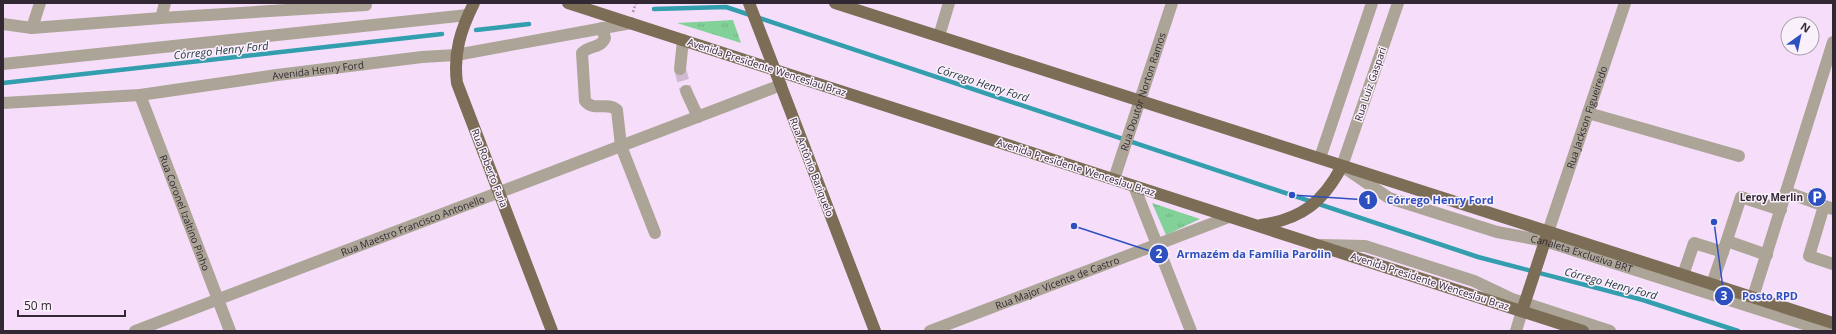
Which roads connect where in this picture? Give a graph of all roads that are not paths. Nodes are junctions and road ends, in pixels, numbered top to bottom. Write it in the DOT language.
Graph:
graph roads {
  1 [pos="40,3"];
  2 [pos="166,3"];
  3 [pos="474,3"];
  4 [pos="568,3"];
  5 [pos="749,3"];
  6 [pos="835,3"];
  7 [pos="949,3"];
  8 [pos="1172,3"];
  9 [pos="1372,3"];
  10 [pos="1398,3"];
  11 [pos="1625,3"];
  12 [pos="366,5"];
  13 [pos="468,16"];
  14 [pos="161,18"];
  15 [pos="631,23"];
  16 [pos="3,24"];
  17 [pos="32,28"];
  18 [pos="602,28"];
  19 [pos="939,36"];
  20 [pos="683,40"];
  21 [pos="1833,42"];
  22 [pos="456,55"];
  23 [pos="3,64"];
  24 [pos="680,69"];
  25 [pos="774,70"];
  26 [pos="781,85"];
  27 [pos="686,91"];
  28 [pos="140,95"];
  29 [pos="1140,101"];
  30 [pos="3,103"];
  31 [pos="1588,114"];
  32 [pos="698,116"];
  33 [pos="621,146"];
  34 [pos="1739,156"];
  35 [pos="1320,158"];
  36 [pos="1340,170"];
  37 [pos="1114,179"];
  38 [pos="1134,186"];
  39 [pos="499,192"];
  40 [pos="1786,192"];
  41 [pos="1828,208"];
  42 [pos="1781,210"];
  43 [pos="1229,217"];
  44 [pos="1257,226"];
  45 [pos="655,233"];
  46 [pos="1546,240"];
  47 [pos="1158,244"];
  48 [pos="1316,245"];
  49 [pos="1725,247"];
  50 [pos="1767,254"];
  51 [pos="1833,264"];
  52 [pos="1683,275"];
  53 [pos="1712,284"];
  54 [pos="1753,297"];
  55 [pos="218,299"];
  56 [pos="1525,304"];
  57 [pos="1833,323"];
  58 [pos="135,331"];
  59 [pos="230,331"];
  60 [pos="552,331"];
  61 [pos="875,331"];
  62 [pos="930,331"];
  63 [pos="1191,331"];
  64 [pos="1516,331"];
  65 [pos="1583,331"];
  66 [pos="1610,331"];
  67 [pos="1826,331"];
  1 -- 17 [label="street"];
  2 -- 14 [label="street"];
  3 -- 13 [label="main road, Rua Roberto Faria"];
  4 -- 15 [label="main road, Avenida Presidente Wenceslau Braz"];
  5 -- 25 [label="main road, Rua Antônio Bariquelo"];
  6 -- 19 [label="main road"];
  7 -- 19 [label="street"];
  8 -- 29 [label="street, Rua Doutor Norton Ramos"];
  9 -- 35 [label="street"];
  10 -- 36 [label="street, Rua Luiz Gaspari"];
  11 -- 31 [label="street, Rua Jackson Figueiredo"];
  12 -- 14 [label="street"];
  13 -- 22 [label="main road, Rua Roberto Faria"];
  13 -- 23 [label="street"];
  14 -- 17 [label="street"];
  15 -- 18 [label="street, Avenida Henry Ford"];
  15 -- 20 [label="main road, Avenida Presidente Wenceslau Braz"];
  16 -- 17 [label="street"];
  18 -- 22 [label="street, Avenida Henry Ford"];
  18 -- 33 [label="street"];
  19 -- 29 [label="main road"];
  20 -- 24 [label="street"];
  20 -- 25 [label="main road, Avenida Presidente Wenceslau Braz"];
  21 -- 40 [label="street"];
  22 -- 28 [label="street, Avenida Henry Ford"];
  22 -- 39 [label="main road, Rua Roberto Faria"];
  25 -- 26 [label="main road, Rua Antônio Bariquelo"];
  25 -- 37 [label="main road, Avenida Presidente Wenceslau Braz"];
  26 -- 32 [label="street, Rua Maestro Francisco Antonello"];
  26 -- 61 [label="main road, Rua Antônio Bariquelo"];
  27 -- 32 [label="street"];
  28 -- 30 [label="street, Avenida Henry Ford"];
  28 -- 55 [label="street, Rua Coronel Izaltino Pinho"];
  29 -- 35 [label="main road"];
  29 -- 37 [label="street, Rua Doutor Norton Ramos"];
  31 -- 34 [label="street"];
  31 -- 46 [label="street, Rua Jackson Figueiredo"];
  32 -- 33 [label="street, Rua Maestro Francisco Antonello"];
  33 -- 39 [label="street, Rua Maestro Francisco Antonello"];
  33 -- 45 [label="street"];
  35 -- 36 [label="main road"];
  36 -- 44 [label="main road"];
  36 -- 46 [label="main road"];
  37 -- 38 [label="main road, Avenida Presidente Wenceslau Braz"];
  38 -- 43 [label="main road, Avenida Presidente Wenceslau Braz"];
  38 -- 47 [label="street"];
  39 -- 55 [label="street, Rua Maestro Francisco Antonello"];
  39 -- 60 [label="main road, Rua Roberto Faria"];
  40 -- 41 [label="street"];
  40 -- 42 [label="street"];
  41 -- 51 [label="street"];
  42 -- 49 [label="street"];
  42 -- 50 [label="street"];
  43 -- 44 [label="main road, Avenida Presidente Wenceslau Braz"];
  43 -- 47 [label="street, Rua Major Vicente de Castro"];
  44 -- 48 [label="main road, Avenida Presidente Wenceslau Braz"];
  46 -- 52 [label="main road"];
  46 -- 56 [label="main road"];
  46 -- 67 [label="street, Canaleta Exclusiva BRT"];
  47 -- 62 [label="street, Rua Major Vicente de Castro"];
  47 -- 63 [label="street"];
  48 -- 56 [label="street"];
  49 -- 50 [label="street"];
  49 -- 52 [label="street"];
  49 -- 53 [label="street"];
  50 -- 54 [label="street"];
  52 -- 53 [label="main road"];
  53 -- 54 [label="main road"];
  54 -- 57 [label="main road"];
  55 -- 58 [label="street, Rua Maestro Francisco Antonello"];
  55 -- 59 [label="street, Rua Coronel Izaltino Pinho"];
  56 -- 64 [label="street"];
  56 -- 65 [label="main road, Avenida Presidente Wenceslau Braz"];
  56 -- 66 [label="street"];
}
